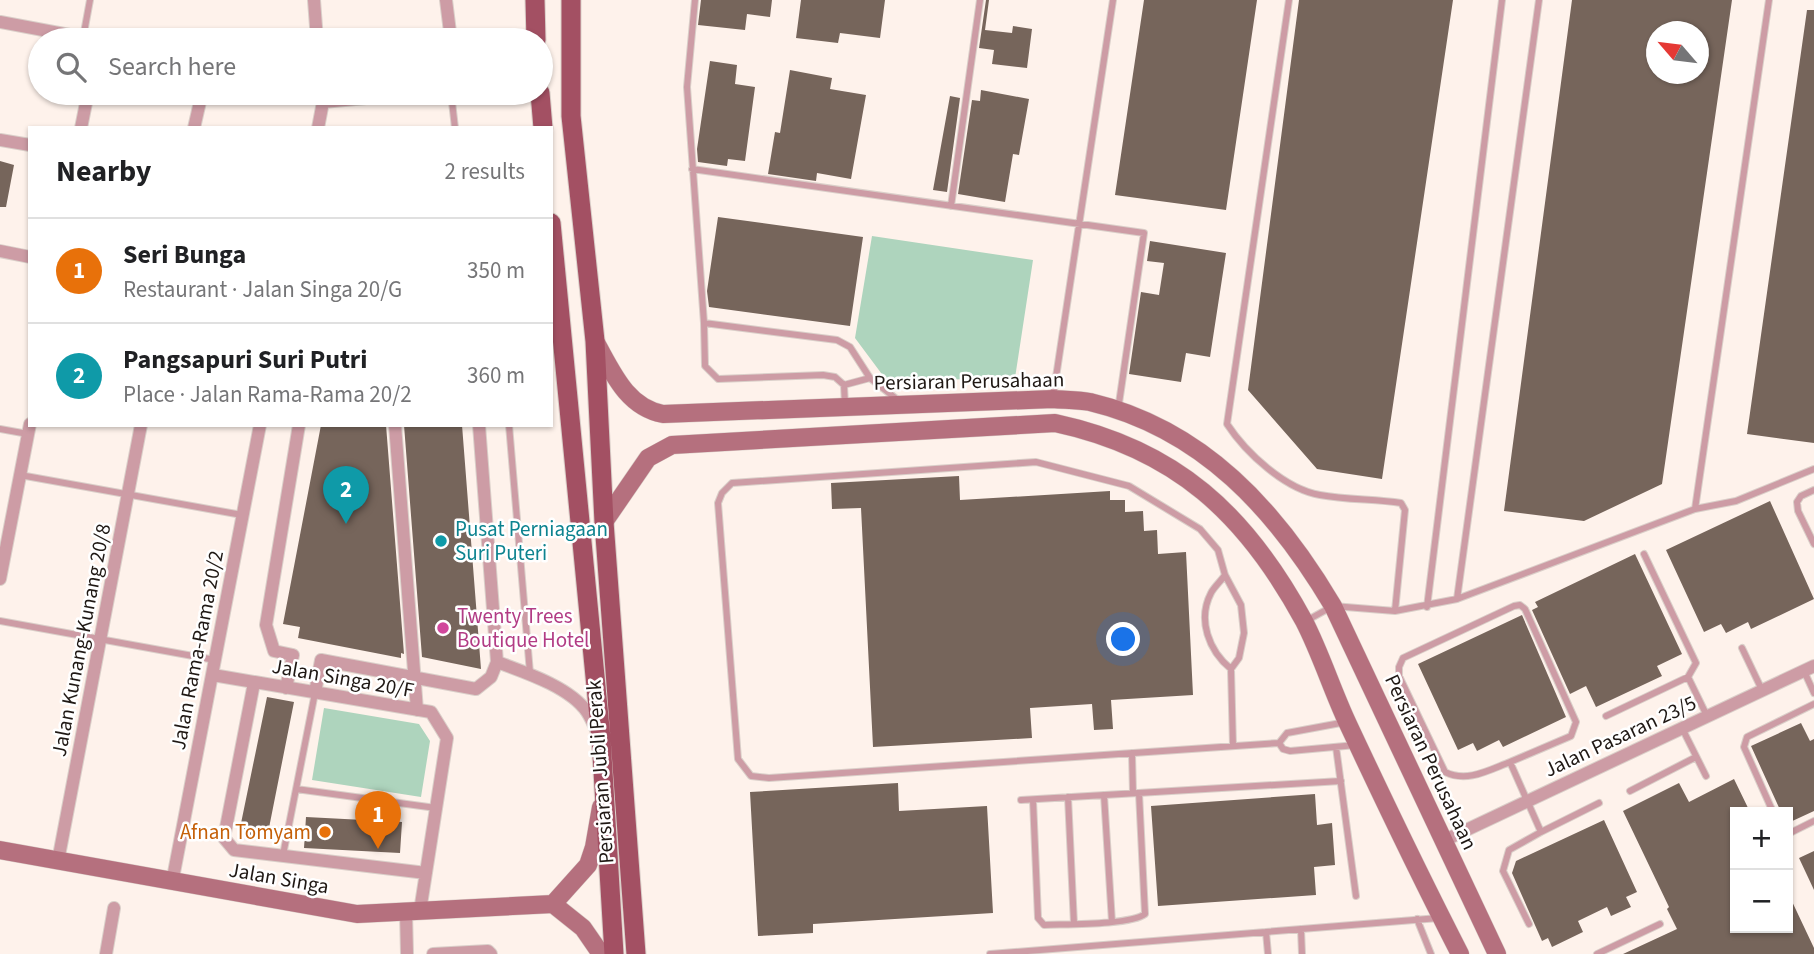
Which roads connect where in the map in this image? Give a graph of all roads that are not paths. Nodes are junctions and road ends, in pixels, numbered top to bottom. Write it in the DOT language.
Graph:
graph roads {
  1 [pos="90,0"];
  2 [pos="314,0"];
  3 [pos="446,0"];
  4 [pos="535,0"];
  5 [pos="571,0"];
  6 [pos="695,0"];
  7 [pos="980,0"];
  8 [pos="1113,0"];
  9 [pos="1289,0"];
  10 [pos="1502,0"];
  11 [pos="1539,0"];
  12 [pos="1769,0"];
  13 [pos="0,22"];
  14 [pos="31,28"];
  15 [pos="85,28"];
  16 [pos="316,28"];
  17 [pos="450,28"];
  18 [pos="536,28"];
  19 [pos="86,105"];
  20 [pos="199,105"];
  21 [pos="321,105"];
  22 [pos="452,105"];
  23 [pos="541,105"];
  24 [pos="82,126"];
  25 [pos="194,126"];
  26 [pos="318,126"];
  27 [pos="455,126"];
  28 [pos="543,126"];
  29 [pos="0,140"];
  30 [pos="28,145"];
  31 [pos="692,169"];
  32 [pos="951,206"];
  33 [pos="1079,224"];
  34 [pos="0,251"];
  35 [pos="28,257"];
  36 [pos="553,268"];
  37 [pos="555,314"];
  38 [pos="704,323"];
  39 [pos="595,341"];
  40 [pos="870,377"];
  41 [pos="844,385"];
  42 [pos="1053,399"];
  43 [pos="903,405"];
  44 [pos="845,407"];
  45 [pos="1117,412"];
  46 [pos="141,427"];
  47 [pos="260,427"];
  48 [pos="299,427"];
  49 [pos="395,427"];
  50 [pos="480,427"];
  51 [pos="509,427"];
  52 [pos="0,429"];
  53 [pos="29,429"];
  54 [pos="1814,469"];
  55 [pos="20,475"];
  56 [pos="1814,490"];
  57 [pos="128,495"];
  58 [pos="1695,509"];
  59 [pos="243,515"];
  60 [pos="604,522"];
  61 [pos="1814,544"];
  62 [pos="2,552"];
  63 [pos="1643,554"];
  64 [pos="1225,575"];
  65 [pos="0,579"];
  66 [pos="1457,599"];
  67 [pos="1333,606"];
  68 [pos="1427,607"];
  69 [pos="1395,611"];
  70 [pos="0,621"];
  71 [pos="1304,622"];
  72 [pos="100,640"];
  73 [pos="1742,648"];
  74 [pos="216,661"];
  75 [pos="497,662"];
  76 [pos="1809,668"];
  77 [pos="1231,669"];
  78 [pos="530,673"];
  79 [pos="213,675"];
  80 [pos="1688,677"];
  81 [pos="415,678"];
  82 [pos="254,683"];
  83 [pos="286,688"];
  84 [pos="1762,690"];
  85 [pos="315,693"];
  86 [pos="1814,693"];
  87 [pos="1814,704"];
  88 [pos="417,710"];
  89 [pos="1606,716"];
  90 [pos="1707,716"];
  91 [pos="1347,722"];
  92 [pos="1682,728"];
  93 [pos="601,738"];
  94 [pos="1279,743"];
  95 [pos="1358,745"];
  96 [pos="1233,746"];
  97 [pos="1336,747"];
  98 [pos="1132,753"];
  99 [pos="1696,757"];
  100 [pos="1510,762"];
  101 [pos="1706,776"];
  102 [pos="1341,781"];
  103 [pos="604,786"];
  104 [pos="296,789"];
  105 [pos="1630,791"];
  106 [pos="1136,793"];
  107 [pos="1104,795"];
  108 [pos="1068,797"];
  109 [pos="1021,800"];
  110 [pos="1033,800"];
  111 [pos="1526,801"];
  112 [pos="1599,803"];
  113 [pos="1771,807"];
  114 [pos="436,808"];
  115 [pos="1814,821"];
  116 [pos="1541,832"];
  117 [pos="1793,832"];
  118 [pos="1443,841"];
  119 [pos="0,850"];
  120 [pos="283,855"];
  121 [pos="58,861"];
  122 [pos="426,873"];
  123 [pos="172,883"];
  124 [pos="1356,896"];
  125 [pos="553,904"];
  126 [pos="114,908"];
  127 [pos="413,911"];
  128 [pos="1441,918"];
  129 [pos="1417,919"];
  130 [pos="1112,922"];
  131 [pos="1074,924"];
  132 [pos="1529,924"];
  133 [pos="1660,924"];
  134 [pos="1301,929"];
  135 [pos="1266,932"];
  136 [pos="106,954"];
  137 [pos="407,954"];
  138 [pos="433,954"];
  139 [pos="491,954"];
  140 [pos="601,954"];
  141 [pos="614,954"];
  142 [pos="636,954"];
  143 [pos="990,954"];
  144 [pos="1268,954"];
  145 [pos="1302,954"];
  146 [pos="1431,954"];
  147 [pos="1460,954"];
  148 [pos="1497,954"];
  149 [pos="1597,954"];
  1 -- 15 [label="lane"];
  2 -- 16 [label="street"];
  3 -- 17 [label="street"];
  4 -- 18 [label="main road"];
  5 -- 39 [label="main road, Persiaran Jubli Perak"];
  6 -- 31 [label="lane"];
  7 -- 32 [label="lane"];
  8 -- 33 [label="lane"];
  9 -- 69 [label="lane"];
  10 -- 68 [label="lane"];
  11 -- 66 [label="lane"];
  12 -- 58 [label="lane"];
  13 -- 14 [label="street"];
  19 -- 24 [label="street"];
  20 -- 25 [label="street"];
  21 -- 26 [label="street"];
  22 -- 27 [label="lane"];
  23 -- 28 [label="main road"];
  29 -- 30 [label="street"];
  31 -- 32 [label="lane"];
  31 -- 38 [label="lane"];
  32 -- 33 [label="lane"];
  33 -- 42 [label="lane"];
  33 -- 45 [label="lane"];
  34 -- 35 [label="street"];
  36 -- 37 [label="main road, Persiaran Jubli Perak"];
  37 -- 93 [label="main road, Persiaran Jubli Perak"];
  38 -- 40 [label="lane"];
  38 -- 41 [label="lane"];
  39 -- 44 [label="main road, Persiaran Perusahaan"];
  39 -- 60 [label="main road, Persiaran Jubli Perak"];
  40 -- 41 [label="lane"];
  40 -- 43 [label="lane"];
  41 -- 44 [label="lane"];
  42 -- 43 [label="main road, Persiaran Perusahaan"];
  42 -- 45 [label="main road, Persiaran Perusahaan"];
  43 -- 44 [label="main road, Persiaran Perusahaan"];
  45 -- 67 [label="main road, Persiaran Perusahaan"];
  46 -- 57 [label="street, Jalan Kunang-Kunang 20/8"];
  47 -- 59 [label="street, Jalan Rama-Rama 20/2"];
  48 -- 83 [label="street"];
  49 -- 81 [label="street"];
  50 -- 75 [label="street"];
  51 -- 78 [label="lane"];
  52 -- 53 [label="lane"];
  53 -- 55 [label="street"];
  54 -- 58 [label="lane"];
  55 -- 57 [label="lane"];
  55 -- 62 [label="street"];
  56 -- 61 [label="lane"];
  57 -- 59 [label="lane"];
  57 -- 72 [label="street, Jalan Kunang-Kunang 20/8"];
  58 -- 66 [label="lane"];
  59 -- 74 [label="street, Jalan Rama-Rama 20/2"];
  60 -- 71 [label="main road, Persiaran Perusahaan"];
  60 -- 142 [label="main road, Persiaran Jubli Perak"];
  62 -- 65 [label="street"];
  63 -- 80 [label="lane"];
  64 -- 77 [label="lane"];
  64 -- 77 [label="lane"];
  64 -- 98 [label="lane"];
  66 -- 68 [label="lane"];
  67 -- 69 [label="lane"];
  67 -- 71 [label="lane"];
  67 -- 118 [label="main road, Persiaran Perusahaan"];
  68 -- 69 [label="lane"];
  70 -- 72 [label="lane"];
  71 -- 91 [label="main road, Persiaran Perusahaan"];
  72 -- 74 [label="lane"];
  72 -- 121 [label="street, Jalan Kunang-Kunang 20/8"];
  73 -- 84 [label="lane"];
  74 -- 79 [label="street, Jalan Rama-Rama 20/2"];
  75 -- 78 [label="street"];
  75 -- 81 [label="street"];
  76 -- 84 [label="street, Jalan Pasaran 23/5"];
  76 -- 86 [label="lane"];
  77 -- 96 [label="lane"];
  78 -- 93 [label="street"];
  79 -- 82 [label="street, Jalan Singa 20/F"];
  79 -- 123 [label="street, Jalan Rama-Rama 20/2"];
  80 -- 89 [label="lane"];
  80 -- 90 [label="lane"];
  81 -- 85 [label="street"];
  81 -- 88 [label="street"];
  82 -- 83 [label="street, Jalan Singa 20/F"];
  82 -- 120 [label="street"];
  83 -- 85 [label="street, Jalan Singa 20/F"];
  84 -- 90 [label="street, Jalan Pasaran 23/5"];
  85 -- 88 [label="street, Jalan Singa 20/F"];
  85 -- 104 [label="lane"];
  87 -- 113 [label="lane"];
  88 -- 114 [label="street, Jalan Singa 20/F"];
  90 -- 92 [label="street, Jalan Pasaran 23/5"];
  91 -- 94 [label="lane"];
  91 -- 95 [label="main road, Persiaran Perusahaan"];
  92 -- 99 [label="lane"];
  92 -- 111 [label="street, Jalan Pasaran 23/5"];
  93 -- 103 [label="main road, Persiaran Jubli Perak"];
  94 -- 96 [label="lane"];
  94 -- 97 [label="lane"];
  95 -- 97 [label="lane"];
  95 -- 128 [label="main road, Persiaran Perusahaan"];
  96 -- 98 [label="lane"];
  97 -- 102 [label="lane"];
  98 -- 106 [label="lane"];
  99 -- 101 [label="lane"];
  99 -- 105 [label="lane"];
  100 -- 100 [label="lane"];
  100 -- 111 [label="lane"];
  102 -- 106 [label="lane"];
  102 -- 124 [label="lane"];
  103 -- 125 [label="main road"];
  103 -- 141 [label="main road, Persiaran Jubli Perak"];
  104 -- 114 [label="lane"];
  104 -- 120 [label="lane"];
  106 -- 107 [label="lane"];
  106 -- 130 [label="lane"];
  107 -- 108 [label="lane"];
  107 -- 130 [label="lane"];
  108 -- 110 [label="lane"];
  108 -- 131 [label="lane"];
  109 -- 110 [label="lane"];
  110 -- 131 [label="lane"];
  111 -- 116 [label="lane"];
  111 -- 118 [label="street, Jalan Pasaran 23/5"];
  112 -- 116 [label="lane"];
  114 -- 122 [label="street, Jalan Singa 20/F"];
  115 -- 117 [label="lane"];
  116 -- 132 [label="lane"];
  118 -- 148 [label="main road, Persiaran Perusahaan"];
  119 -- 121 [label="main road, Jalan Singa"];
  120 -- 122 [label="street"];
  121 -- 123 [label="main road, Jalan Singa"];
  122 -- 127 [label="street, Jalan Singa 20/F"];
  123 -- 127 [label="main road, Jalan Singa"];
  125 -- 127 [label="main road, Jalan Singa"];
  125 -- 140 [label="main road"];
  126 -- 136 [label="street"];
  127 -- 137 [label="street, Jalan Singa 20/F"];
  128 -- 129 [label="lane"];
  128 -- 147 [label="main road, Persiaran Perusahaan"];
  129 -- 134 [label="lane"];
  129 -- 146 [label="lane"];
  130 -- 131 [label="lane"];
  133 -- 149 [label="lane"];
  134 -- 135 [label="lane"];
  134 -- 145 [label="lane"];
  135 -- 143 [label="lane"];
  135 -- 144 [label="lane"];
  138 -- 139 [label="street"];
}
